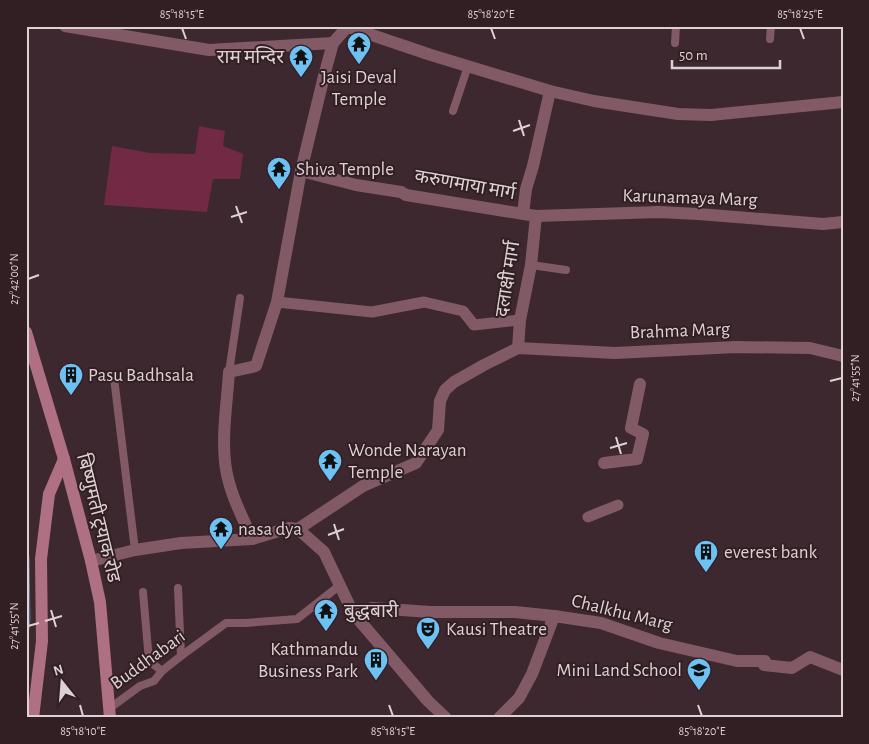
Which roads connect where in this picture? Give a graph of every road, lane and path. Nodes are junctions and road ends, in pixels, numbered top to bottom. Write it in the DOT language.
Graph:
graph roads {
  1 [pos="65,26"];
  2 [pos="348,26"];
  3 [pos="676,26"];
  4 [pos="771,26"];
  5 [pos="770,39"];
  6 [pos="333,43"];
  7 [pos="675,43"];
  8 [pos="468,66"];
  9 [pos="550,91"];
  10 [pos="843,102"];
  11 [pos="453,111"];
  12 [pos="301,170"];
  13 [pos="529,215"];
  14 [pos="843,222"];
  15 [pos="531,265"];
  16 [pos="566,270"];
  17 [pos="240,298"];
  18 [pos="277,302"];
  19 [pos="520,320"];
  20 [pos="26,332"];
  21 [pos="518,348"];
  22 [pos="843,356"];
  23 [pos="229,372"];
  24 [pos="114,378"];
  25 [pos="640,384"];
  26 [pos="64,458"];
  27 [pos="604,463"];
  28 [pos="618,505"];
  29 [pos="588,517"];
  30 [pos="298,529"];
  31 [pos="252,539"];
  32 [pos="135,550"];
  33 [pos="91,561"];
  34 [pos="339,586"];
  35 [pos="178,588"];
  36 [pos="143,592"];
  37 [pos="353,614"];
  38 [pos="554,616"];
  39 [pos="181,656"];
  40 [pos="843,670"];
  41 [pos="162,671"];
  42 [pos="110,713"];
  43 [pos="33,718"];
  44 [pos="446,718"];
  45 [pos="499,718"];
  1 -- 6 [label="street"];
  2 -- 6 [label="street"];
  2 -- 8 [label="street"];
  3 -- 7 [label="lane"];
  4 -- 5 [label="lane"];
  6 -- 12 [label="street"];
  8 -- 9 [label="street"];
  8 -- 11 [label="lane"];
  9 -- 10 [label="street"];
  9 -- 13 [label="street, दलाक्षी मार्ग"];
  12 -- 13 [label="street, करुणमाया मार्ग"];
  12 -- 18 [label="street"];
  13 -- 14 [label="street, Karunamaya Marg"];
  13 -- 15 [label="street, दलाक्षी मार्ग"];
  15 -- 16 [label="lane"];
  15 -- 19 [label="street, दलाक्षी मार्ग"];
  17 -- 23 [label="lane"];
  18 -- 19 [label="street"];
  18 -- 23 [label="street"];
  19 -- 21 [label="street, दलाक्षी मार्ग"];
  20 -- 26 [label="main road, बिष्णुमती ट्रयाक रोड"];
  21 -- 22 [label="street, Brahma Marg"];
  21 -- 30 [label="street"];
  23 -- 31 [label="street"];
  24 -- 32 [label="lane"];
  25 -- 27 [label="street"];
  26 -- 33 [label="main road, बिष्णुमती ट्रयाक रोड"];
  26 -- 43 [label="main road"];
  28 -- 29 [label="street"];
  30 -- 31 [label="street"];
  30 -- 34 [label="street"];
  31 -- 32 [label="street"];
  32 -- 33 [label="street"];
  33 -- 42 [label="main road, बिष्णुमती ट्रयाक रोड"];
  34 -- 37 [label="street"];
  34 -- 39 [label="lane, Buddhabari"];
  35 -- 39 [label="lane"];
  36 -- 41 [label="lane"];
  37 -- 38 [label="street, Chalkhu Marg"];
  37 -- 44 [label="street"];
  38 -- 40 [label="street, Chalkhu Marg"];
  38 -- 45 [label="street"];
  39 -- 41 [label="lane, Buddhabari"];
  41 -- 42 [label="lane, Buddhabari"];
}
